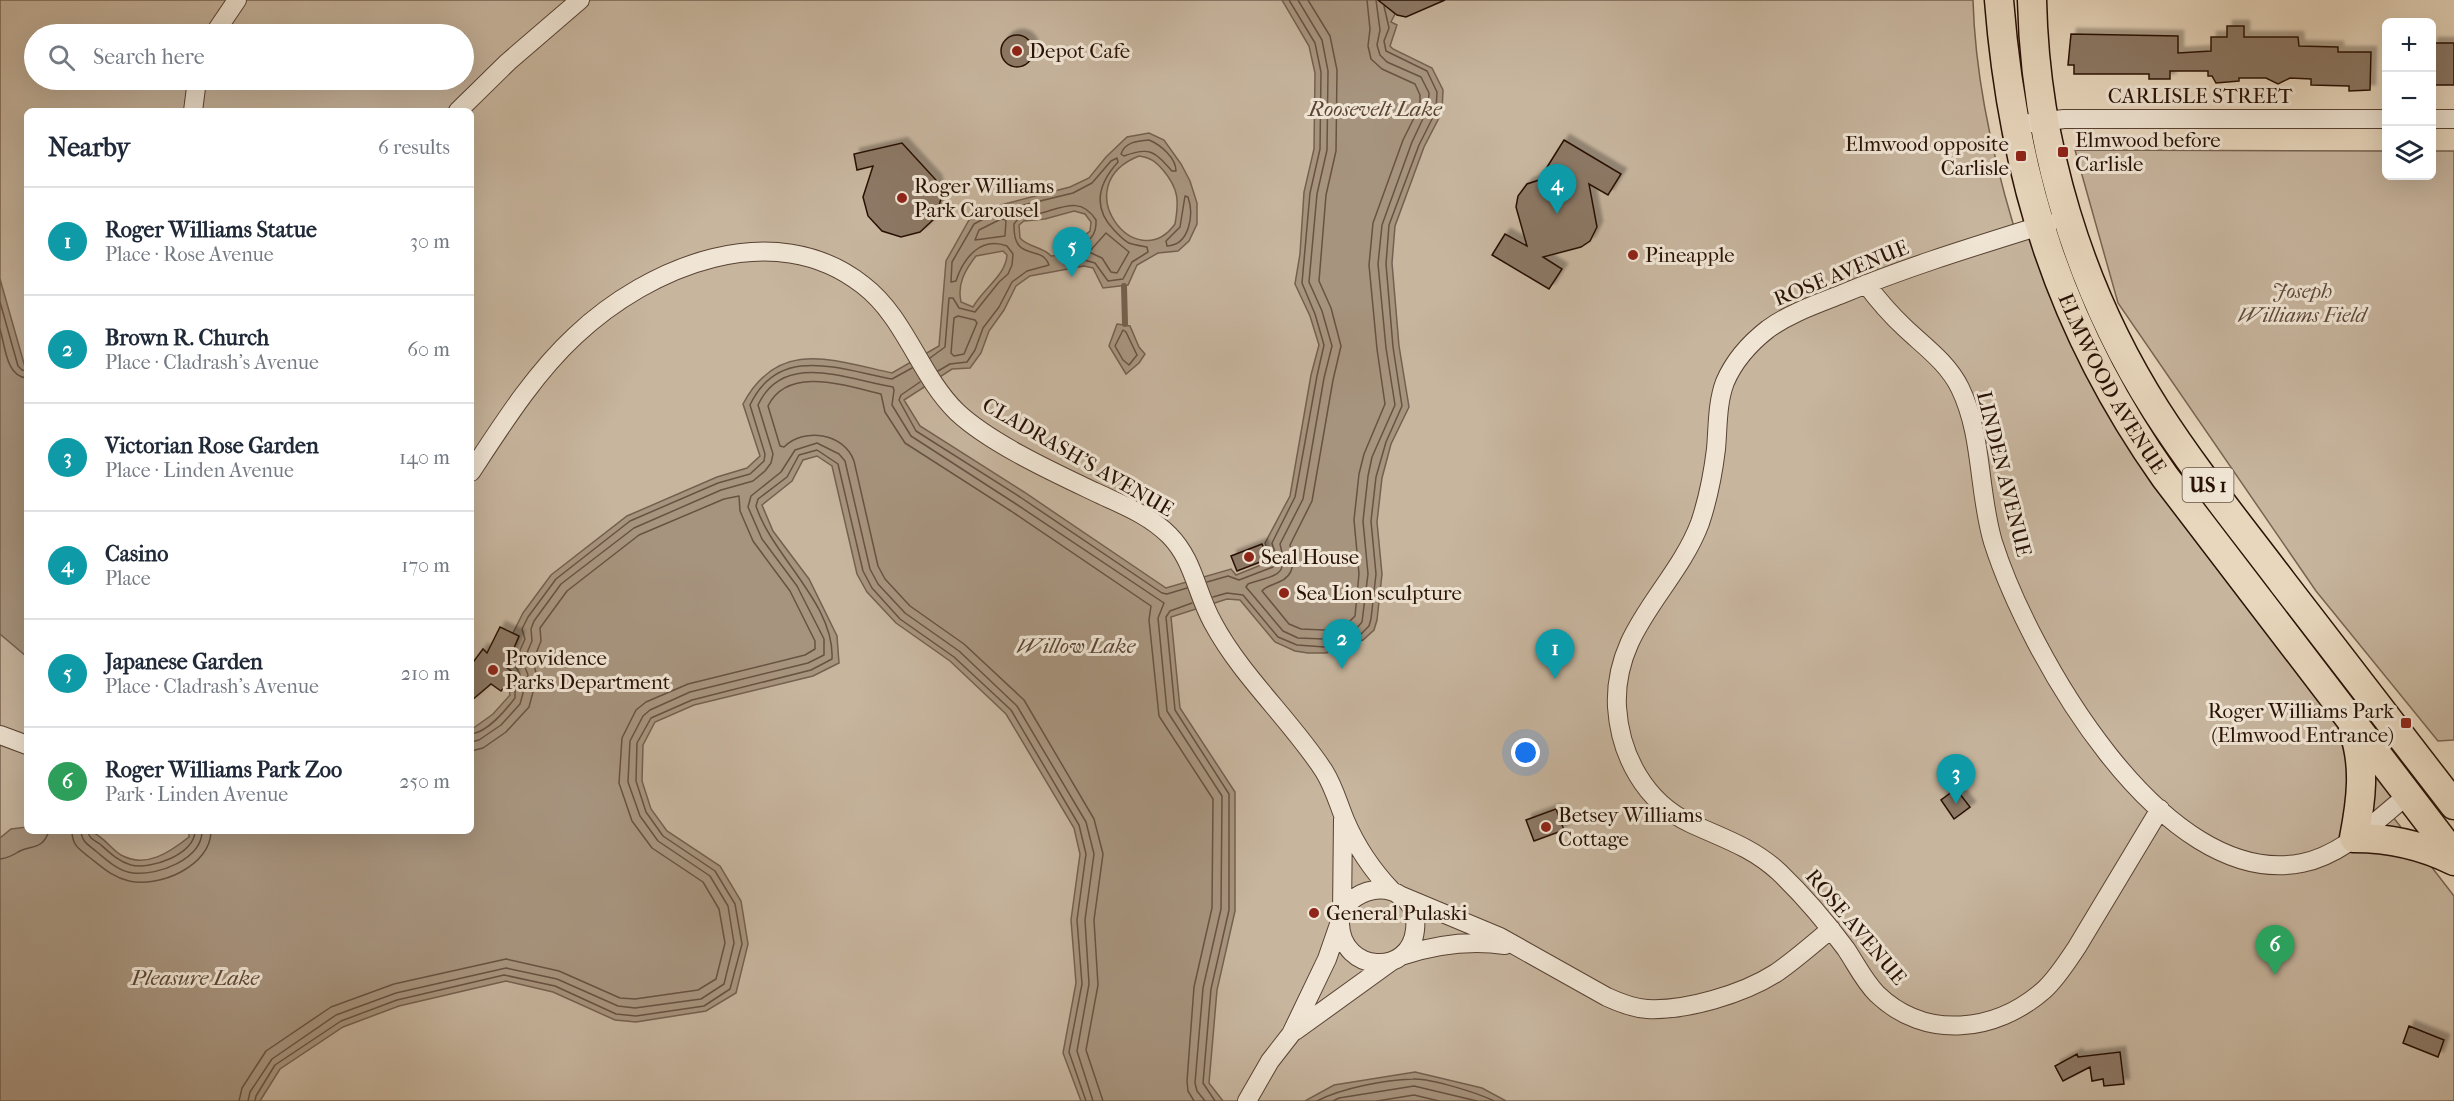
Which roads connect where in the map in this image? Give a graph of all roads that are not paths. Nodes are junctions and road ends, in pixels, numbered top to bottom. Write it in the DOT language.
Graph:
graph roads {
  1 [pos="237,0"];
  2 [pos="580,0"];
  3 [pos="1999,0"];
  4 [pos="2032,0"];
  5 [pos="221,24"];
  6 [pos="196,90"];
  7 [pos="193,108"];
  8 [pos="461,108"];
  9 [pos="2382,119"];
  10 [pos="2436,119"];
  11 [pos="2454,119"];
  12 [pos="2044,121"];
  13 [pos="2015,125"];
  14 [pos="2067,217"];
  15 [pos="2039,226"];
  16 [pos="1866,284"];
  17 [pos="474,468"];
  18 [pos="2346,714"];
  19 [pos="0,735"];
  20 [pos="24,744"];
  21 [pos="2443,770"];
  22 [pos="2408,795"];
  23 [pos="2454,805"];
  24 [pos="2160,808"];
  25 [pos="1343,817"];
  26 [pos="2354,838"];
  27 [pos="2454,855"];
  28 [pos="2454,861"];
  29 [pos="1395,892"];
  30 [pos="1341,919"];
  31 [pos="1831,929"];
  32 [pos="1521,948"];
  33 [pos="1397,958"];
  34 [pos="1291,1034"];
  35 [pos="1246,1101"];
  1 -- 5 [label="street"];
  2 -- 8 [label="street"];
  3 -- 13 [label="main road, ELMWOOD AVENUE / US 1"];
  4 -- 12 [label="main road, ELMWOOD AVENUE / US 1"];
  6 -- 7 [label="street"];
  9 -- 12 [label="street, CARLISLE STREET"];
  10 -- 11 [label="street"];
  12 -- 13 [label="street, CARLISLE STREET"];
  12 -- 14 [label="main road, ELMWOOD AVENUE / US 1"];
  13 -- 15 [label="main road, ELMWOOD AVENUE / US 1"];
  14 -- 15 [label="street, ROSE AVENUE"];
  14 -- 21 [label="main road, ELMWOOD AVENUE / US 1"];
  15 -- 16 [label="street, ROSE AVENUE"];
  15 -- 18 [label="main road, ELMWOOD AVENUE / US 1"];
  16 -- 24 [label="street, LINDEN AVENUE"];
  16 -- 31 [label="street, ROSE AVENUE"];
  17 -- 25 [label="street, CLADRASH'S AVENUE"];
  18 -- 22 [label="main road, ELMWOOD AVENUE / US 1"];
  18 -- 26 [label="main road"];
  19 -- 20 [label="street"];
  21 -- 22 [label="main road"];
  21 -- 23 [label="main road, ELMWOOD AVENUE / US 1"];
  22 -- 26 [label="street, LINDEN AVENUE"];
  22 -- 27 [label="main road, ELMWOOD AVENUE / US 1"];
  24 -- 26 [label="street, LINDEN AVENUE"];
  24 -- 31 [label="street, ROSE AVENUE"];
  25 -- 29 [label="street, CLADRASH'S AVENUE"];
  25 -- 30 [label="street, CLADRASH'S AVENUE"];
  26 -- 28 [label="main road"];
  29 -- 30 [label="street"];
  29 -- 32 [label="street"];
  29 -- 33 [label="street"];
  30 -- 33 [label="street"];
  30 -- 34 [label="street"];
  31 -- 32 [label="street"];
  32 -- 33 [label="street"];
  33 -- 34 [label="street"];
  34 -- 35 [label="street"];
}
